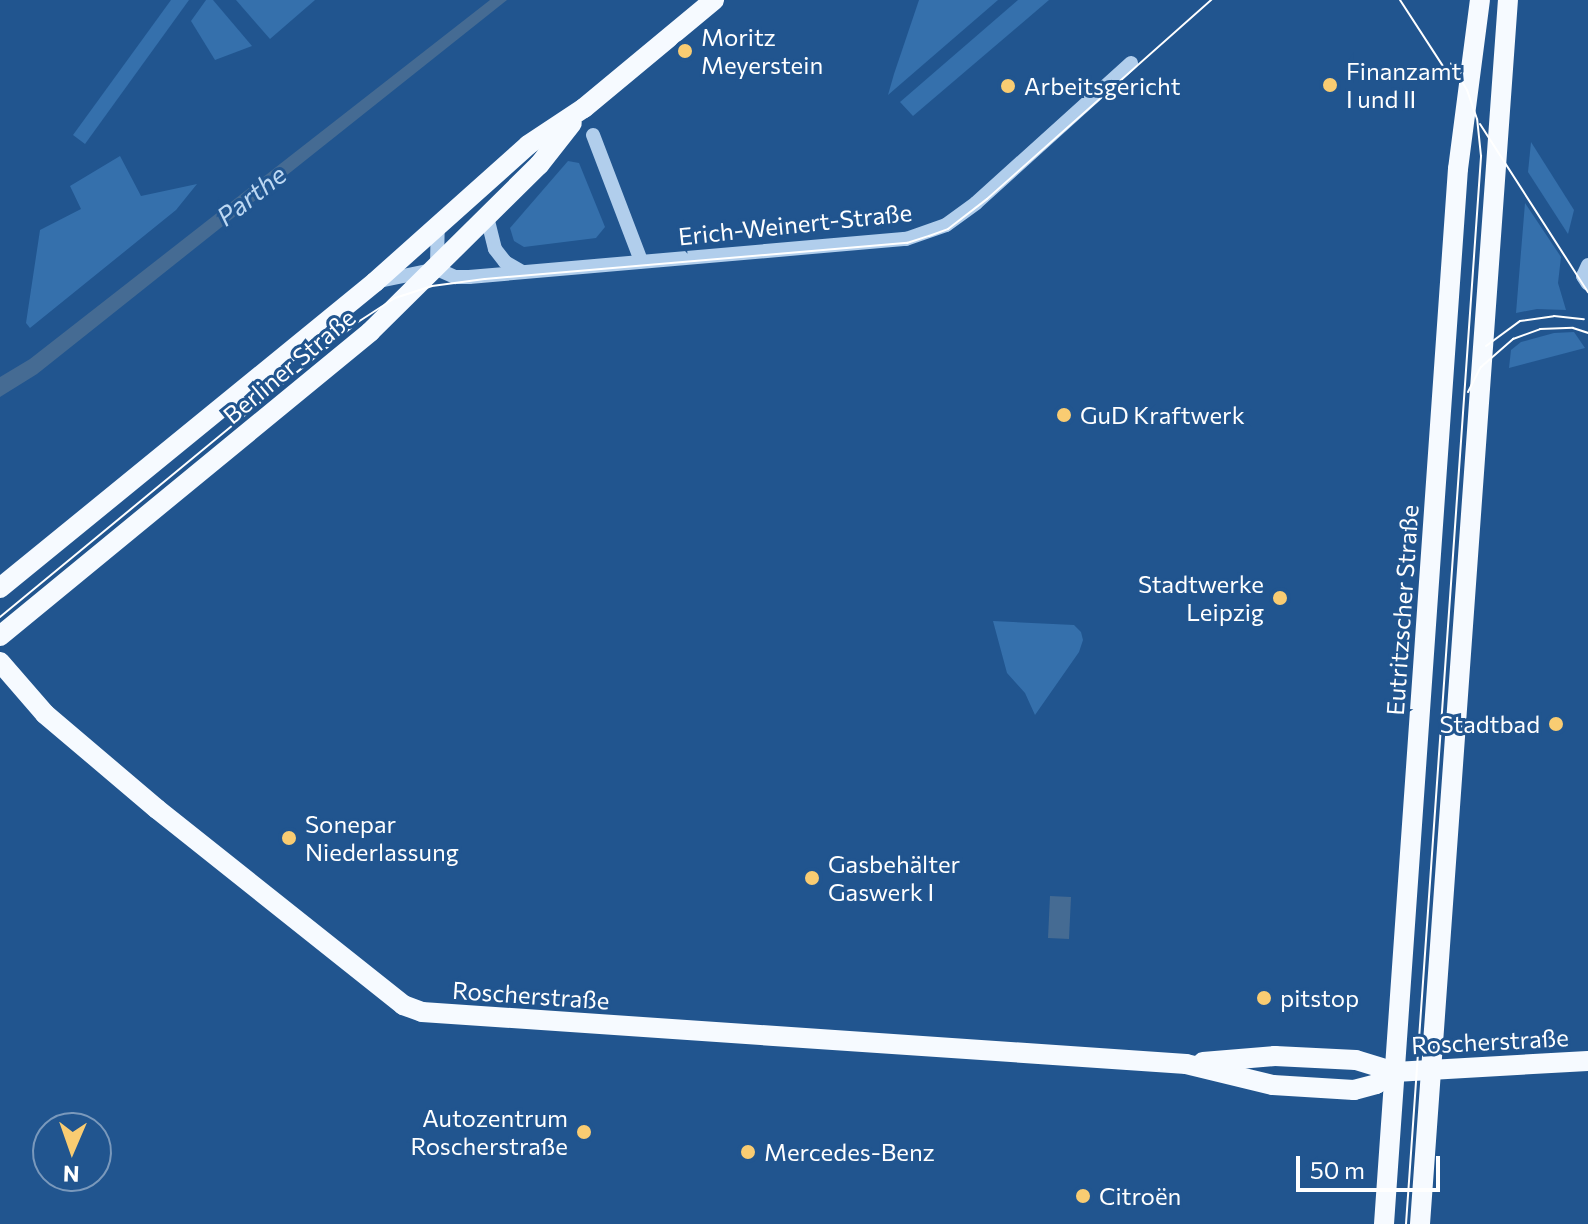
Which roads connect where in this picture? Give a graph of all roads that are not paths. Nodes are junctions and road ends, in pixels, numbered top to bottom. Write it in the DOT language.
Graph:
graph roads {
  1 [pos="714,0"];
  2 [pos="1480,0"];
  3 [pos="1508,0"];
  4 [pos="1131,63"];
  5 [pos="584,108"];
  6 [pos="593,135"];
  7 [pos="487,217"];
  8 [pos="438,228"];
  9 [pos="641,261"];
  10 [pos="437,269"];
  11 [pos="522,272"];
  12 [pos="375,282"];
  13 [pos="0,588"];
  14 [pos="0,636"];
  15 [pos="0,662"];
  16 [pos="1588,1061"];
  17 [pos="1186,1064"];
  18 [pos="1431,1070"];
  19 [pos="1395,1072"];
  20 [pos="1384,1224"];
  21 [pos="1420,1224"];
  1 -- 5 [label="main road, Berliner Straße"];
  2 -- 19 [label="main road, Eutritzscher Straße"];
  3 -- 18 [label="main road"];
  4 -- 9 [label="street, Erich-Weinert-Straße"];
  5 -- 7 [label="main road, Berliner Straße"];
  5 -- 8 [label="main road, Berliner Straße"];
  6 -- 9 [label="street"];
  7 -- 10 [label="main road, Berliner Straße"];
  7 -- 11 [label="street"];
  8 -- 10 [label="street"];
  8 -- 12 [label="main road, Berliner Straße"];
  9 -- 11 [label="street, Erich-Weinert-Straße"];
  10 -- 11 [label="street, Erich-Weinert-Straße"];
  10 -- 12 [label="street, Erich-Weinert-Straße"];
  10 -- 14 [label="main road, Berliner Straße"];
  12 -- 13 [label="main road, Berliner Straße"];
  15 -- 17 [label="main road, Roscherstraße"];
  16 -- 18 [label="main road, Roscherstraße"];
  17 -- 19 [label="main road, Roscherstraße"];
  17 -- 19 [label="main road, Roscherstraße"];
  18 -- 19 [label="main road, Roscherstraße"];
  18 -- 21 [label="main road"];
  19 -- 20 [label="main road, Eutritzscher Straße"];
}
